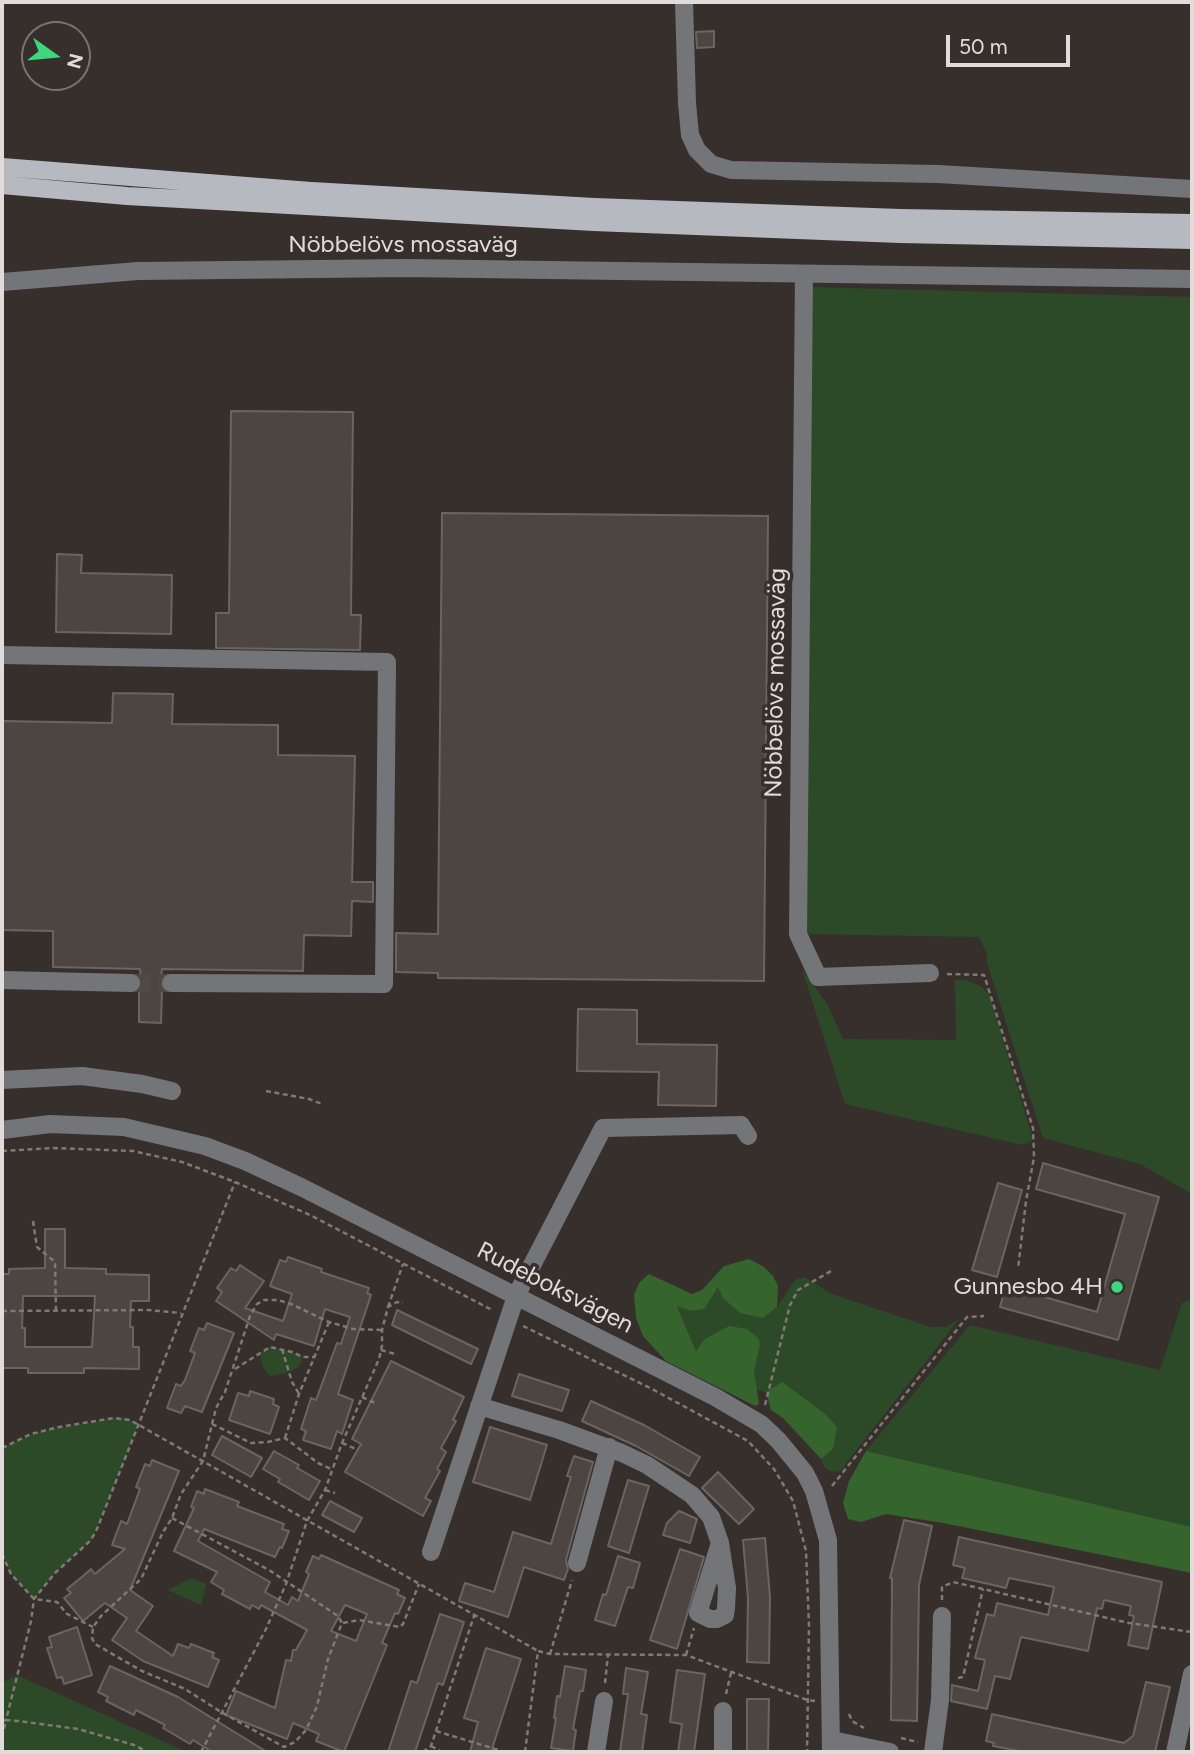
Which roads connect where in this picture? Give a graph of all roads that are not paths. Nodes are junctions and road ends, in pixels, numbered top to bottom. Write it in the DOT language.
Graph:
graph roads {
  1 [pos="684,2"];
  2 [pos="2,167"];
  3 [pos="2,185"];
  4 [pos="1192,189"];
  5 [pos="1192,223"];
  6 [pos="1192,240"];
  7 [pos="804,274"];
  8 [pos="1192,279"];
  9 [pos="2,282"];
  10 [pos="2,655"];
  11 [pos="930,973"];
  12 [pos="2,980"];
  13 [pos="131,983"];
  14 [pos="171,983"];
  15 [pos="2,1080"];
  16 [pos="172,1091"];
  17 [pos="2,1130"];
  18 [pos="748,1136"];
  19 [pos="516,1297"];
  20 [pos="479,1406"];
  21 [pos="609,1447"];
  22 [pos="720,1543"];
  23 [pos="432,1552"];
  24 [pos="577,1563"];
  25 [pos="942,1616"];
  26 [pos="1192,1674"];
  27 [pos="604,1701"];
  28 [pos="723,1711"];
  29 [pos="832,1746"];
  30 [pos="596,1752"];
  31 [pos="723,1752"];
  32 [pos="887,1752"];
  33 [pos="933,1752"];
  34 [pos="1175,1752"];
  1 -- 4 [label="street"];
  2 -- 5 [label="main road"];
  3 -- 6 [label="main road"];
  7 -- 8 [label="street, Nöbbelövs mossaväg"];
  7 -- 9 [label="street, Nöbbelövs mossaväg"];
  7 -- 11 [label="street, Nöbbelövs mossaväg"];
  10 -- 14 [label="street"];
  12 -- 13 [label="street"];
  15 -- 16 [label="street"];
  17 -- 19 [label="street, Rudeboksvägen"];
  18 -- 19 [label="street"];
  19 -- 20 [label="street"];
  19 -- 29 [label="street, Rudeboksvägen"];
  20 -- 21 [label="street"];
  20 -- 23 [label="street"];
  21 -- 22 [label="street"];
  21 -- 24 [label="street"];
  22 -- 22 [label="street"];
  25 -- 33 [label="street"];
  26 -- 34 [label="street"];
  27 -- 30 [label="street"];
  28 -- 31 [label="street"];
  29 -- 32 [label="street, Rudeboksvägen"];
}
